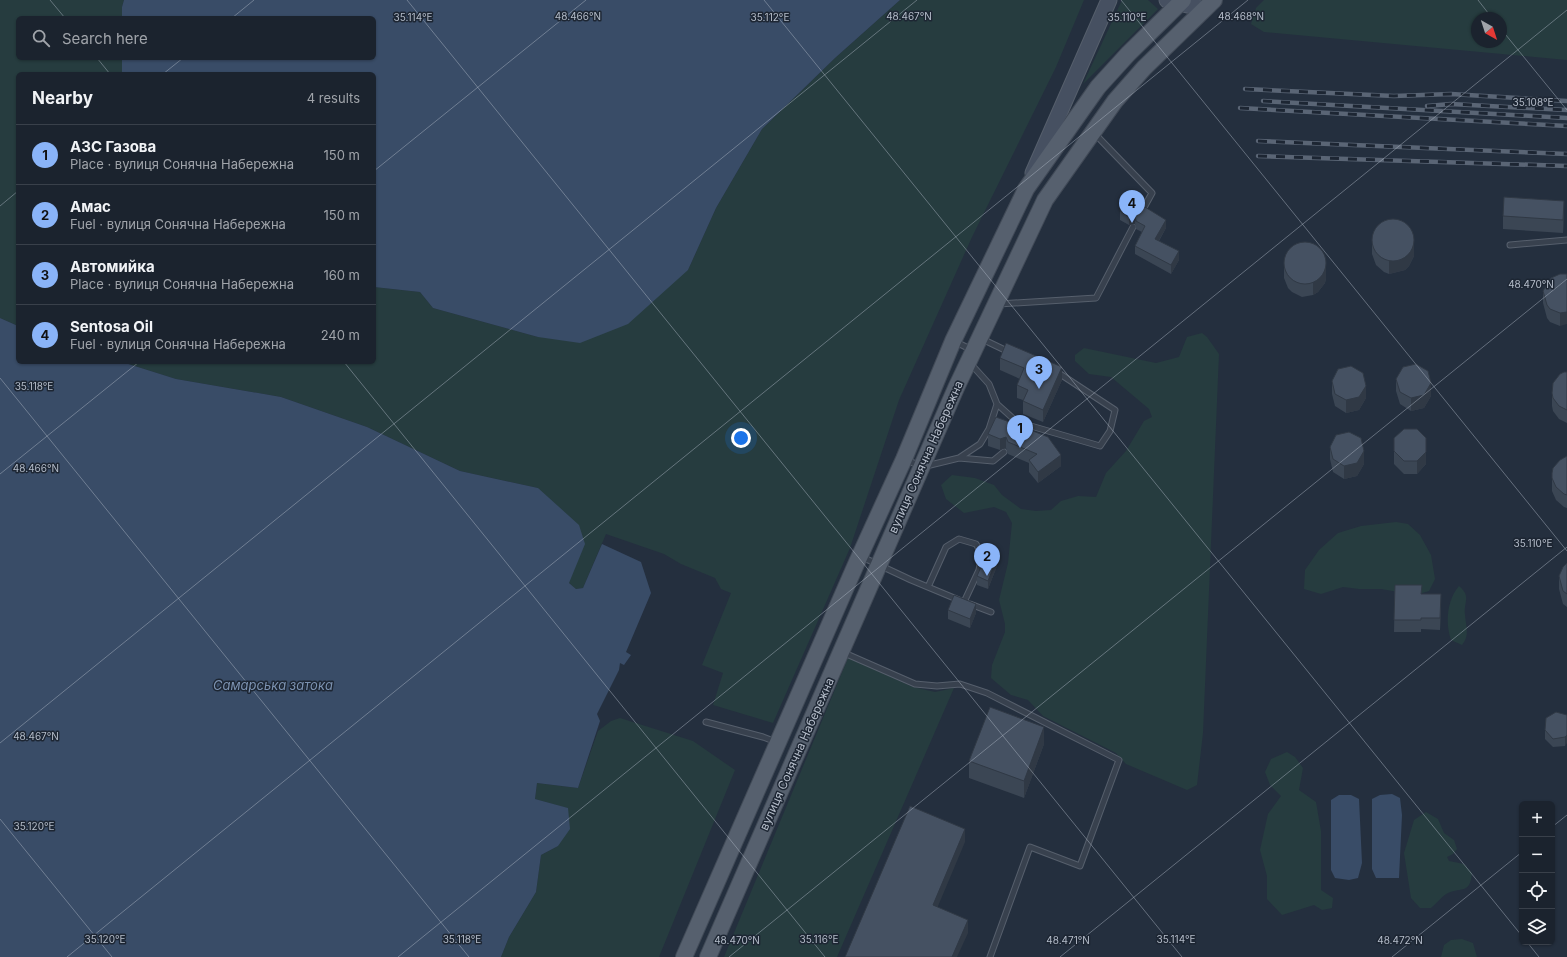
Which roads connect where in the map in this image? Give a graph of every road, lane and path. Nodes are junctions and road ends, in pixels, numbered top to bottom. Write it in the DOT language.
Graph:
graph roads {
  1 [pos="1109,0"];
  2 [pos="1176,1"];
  3 [pos="1209,5"];
  4 [pos="1093,132"];
  5 [pos="1026,189"];
  6 [pos="1141,214"];
  7 [pos="1133,228"];
  8 [pos="1567,240"];
  9 [pos="1510,245"];
  10 [pos="994,304"];
  11 [pos="953,341"];
  12 [pos="973,350"];
  13 [pos="1012,354"];
  14 [pos="1054,370"];
  15 [pos="997,404"];
  16 [pos="1028,426"];
  17 [pos="1024,432"];
  18 [pos="1004,452"];
  19 [pos="959,458"];
  20 [pos="904,459"];
  21 [pos="922,467"];
  22 [pos="860,556"];
  23 [pos="880,564"];
  24 [pos="928,587"];
  25 [pos="964,602"];
  26 [pos="991,612"];
  27 [pos="841,651"];
  28 [pos="706,722"];
  29 [pos="778,743"];
  30 [pos="684,957"];
  31 [pos="708,957"];
  32 [pos="990,957"];
  1 -- 5 [label="main road"];
  2 -- 3 [label="main road"];
  2 -- 5 [label="main road, вулиця Сонячна Набережна"];
  3 -- 4 [label="main road, вулиця Сонячна Набережна"];
  4 -- 6 [label="lane"];
  4 -- 10 [label="main road, вулиця Сонячна Набережна"];
  5 -- 11 [label="main road, вулиця Сонячна Набережна"];
  7 -- 10 [label="lane"];
  8 -- 9 [label="lane"];
  10 -- 12 [label="main road, вулиця Сонячна Набережна"];
  11 -- 12 [label="lane"];
  11 -- 20 [label="main road, вулиця Сонячна Набережна"];
  12 -- 13 [label="lane"];
  12 -- 15 [label="lane"];
  12 -- 21 [label="main road, вулиця Сонячна Набережна"];
  14 -- 16 [label="lane"];
  15 -- 16 [label="lane"];
  15 -- 19 [label="lane"];
  16 -- 17 [label="lane"];
  18 -- 19 [label="lane"];
  19 -- 21 [label="lane"];
  20 -- 21 [label="lane"];
  20 -- 22 [label="main road, вулиця Сонячна Набережна"];
  21 -- 23 [label="main road, вулиця Сонячна Набережна"];
  22 -- 23 [label="lane"];
  22 -- 29 [label="main road, вулиця Сонячна Набережна"];
  23 -- 24 [label="lane"];
  23 -- 27 [label="main road, вулиця Сонячна Набережна"];
  24 -- 25 [label="lane"];
  24 -- 25 [label="lane"];
  25 -- 26 [label="lane"];
  27 -- 31 [label="main road, вулиця Сонячна Набережна"];
  27 -- 32 [label="lane"];
  28 -- 29 [label="lane"];
  29 -- 30 [label="main road, вулиця Сонячна Набережна"];
}
